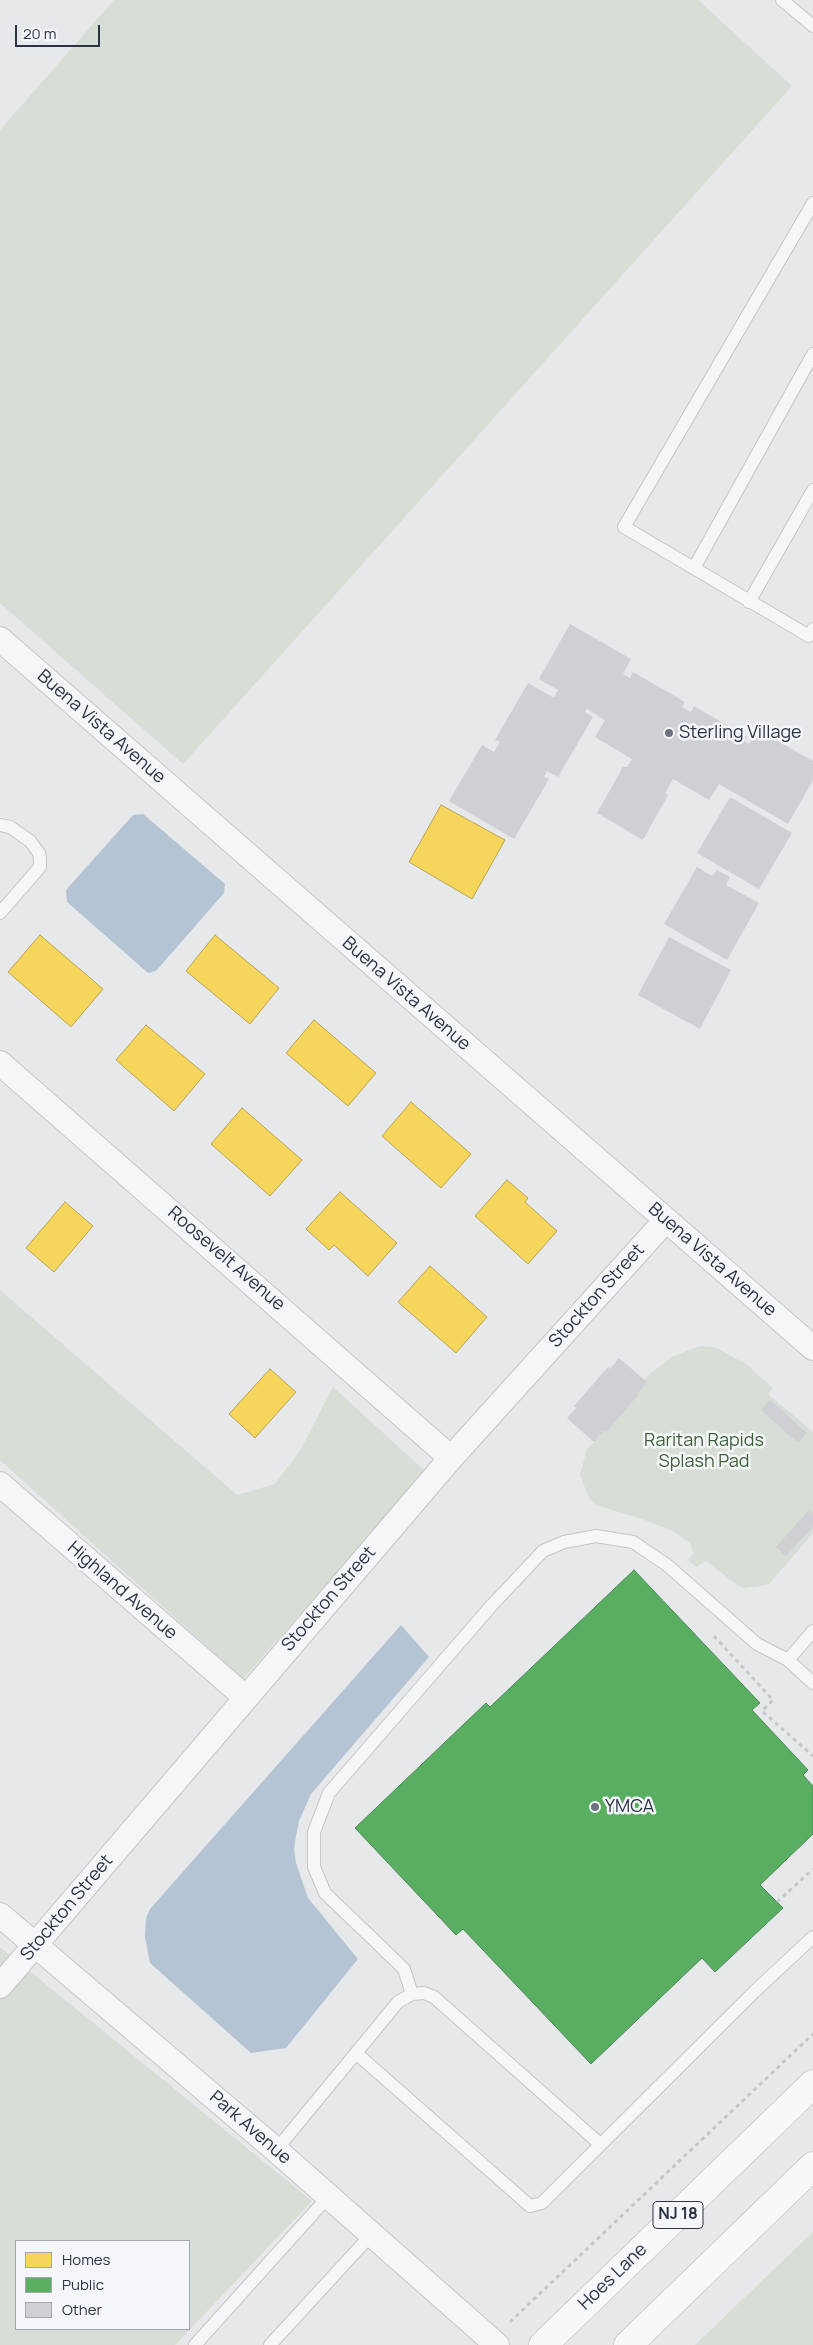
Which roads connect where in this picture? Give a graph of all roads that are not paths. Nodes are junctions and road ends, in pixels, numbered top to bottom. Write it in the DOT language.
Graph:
graph roads {
  1 [pos="782,0"];
  2 [pos="813,26"];
  3 [pos="813,203"];
  4 [pos="813,354"];
  5 [pos="813,490"];
  6 [pos="694,568"];
  7 [pos="749,602"];
  8 [pos="813,629"];
  9 [pos="0,639"];
  10 [pos="0,825"];
  11 [pos="0,913"];
  12 [pos="0,1063"];
  13 [pos="666,1220"];
  14 [pos="813,1348"];
  15 [pos="451,1458"];
  16 [pos="0,1484"];
  17 [pos="813,1631"];
  18 [pos="788,1660"];
  19 [pos="813,1684"];
  20 [pos="245,1697"];
  21 [pos="0,1915"];
  22 [pos="813,1937"];
  23 [pos="35,1945"];
  24 [pos="0,1986"];
  25 [pos="412,1994"];
  26 [pos="356,2053"];
  27 [pos="813,2084"];
  28 [pos="600,2144"];
  29 [pos="276,2150"];
  30 [pos="813,2166"];
  31 [pos="328,2197"];
  32 [pos="371,2235"];
  33 [pos="494,2342"];
  34 [pos="195,2345"];
  35 [pos="270,2345"];
  36 [pos="543,2345"];
  37 [pos="628,2345"];
  1 -- 2 [label="lane"];
  3 -- 6 [label="lane"];
  4 -- 6 [label="lane"];
  5 -- 7 [label="lane"];
  6 -- 7 [label="lane"];
  7 -- 8 [label="lane"];
  9 -- 13 [label="street, Buena Vista Avenue"];
  10 -- 11 [label="lane"];
  12 -- 15 [label="street, Roosevelt Avenue"];
  13 -- 14 [label="street, Buena Vista Avenue"];
  13 -- 15 [label="street, Stockton Street"];
  15 -- 20 [label="street, Stockton Street"];
  16 -- 20 [label="street, Highland Avenue"];
  17 -- 18 [label="lane"];
  18 -- 19 [label="lane"];
  18 -- 25 [label="lane"];
  20 -- 23 [label="street, Stockton Street"];
  21 -- 23 [label="street, Park Avenue"];
  22 -- 28 [label="lane"];
  23 -- 24 [label="street, Stockton Street"];
  23 -- 29 [label="street, Park Avenue"];
  25 -- 26 [label="lane"];
  25 -- 28 [label="lane"];
  26 -- 28 [label="lane"];
  26 -- 29 [label="lane"];
  27 -- 36 [label="highway, Hoes Lane / NJ 18"];
  29 -- 31 [label="street, Park Avenue"];
  30 -- 37 [label="highway"];
  31 -- 32 [label="street, Park Avenue"];
  31 -- 34 [label="lane"];
  32 -- 33 [label="street, Park Avenue"];
  32 -- 35 [label="lane"];
}
